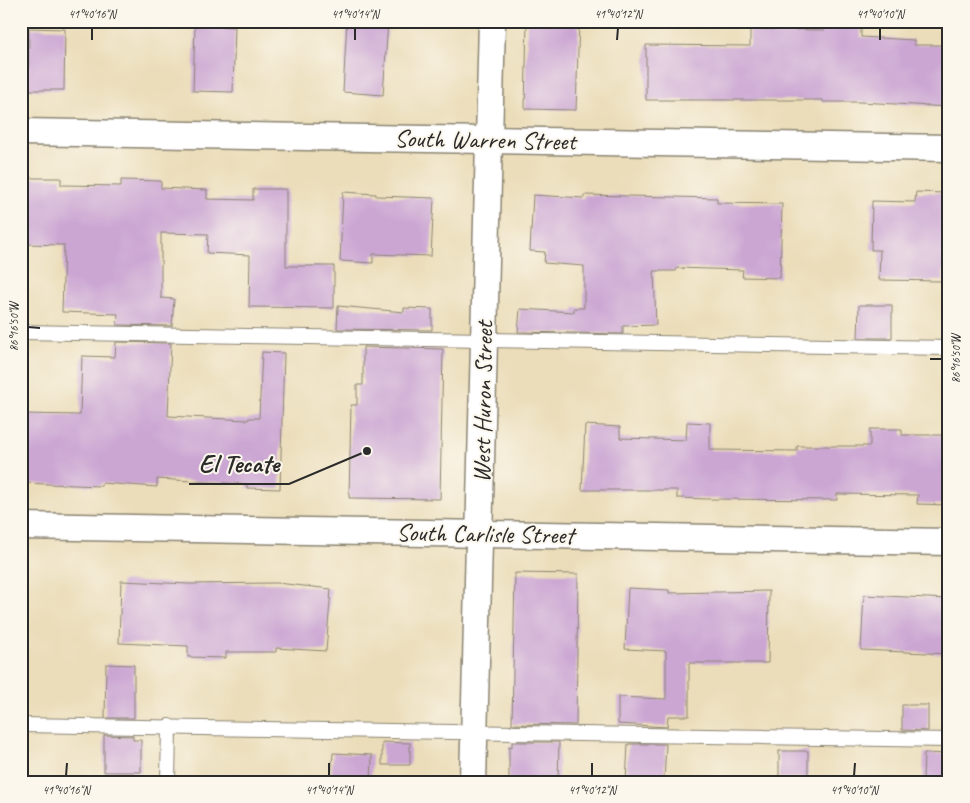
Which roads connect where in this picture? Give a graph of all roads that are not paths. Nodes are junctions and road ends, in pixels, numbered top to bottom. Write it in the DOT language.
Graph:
graph roads {
  1 [pos="492,21"];
  2 [pos="21,132"];
  3 [pos="489,140"];
  4 [pos="949,148"];
  5 [pos="21,332"];
  6 [pos="484,340"];
  7 [pos="949,348"];
  8 [pos="21,526"];
  9 [pos="480,534"];
  10 [pos="949,542"];
  11 [pos="21,725"];
  12 [pos="169,726"];
  13 [pos="475,732"];
  14 [pos="949,740"];
  15 [pos="168,782"];
  16 [pos="473,782"];
  1 -- 3 [label="street, West Huron Street"];
  2 -- 3 [label="street, South Warren Street"];
  3 -- 4 [label="street, South Warren Street"];
  3 -- 6 [label="street, West Huron Street"];
  5 -- 6 [label="lane"];
  6 -- 7 [label="lane"];
  6 -- 9 [label="street, West Huron Street"];
  8 -- 9 [label="street, South Carlisle Street"];
  9 -- 10 [label="street, South Carlisle Street"];
  9 -- 13 [label="street, West Huron Street"];
  11 -- 12 [label="lane"];
  12 -- 13 [label="lane"];
  12 -- 15 [label="lane"];
  13 -- 14 [label="lane"];
  13 -- 16 [label="street, West Huron Street"];
}
